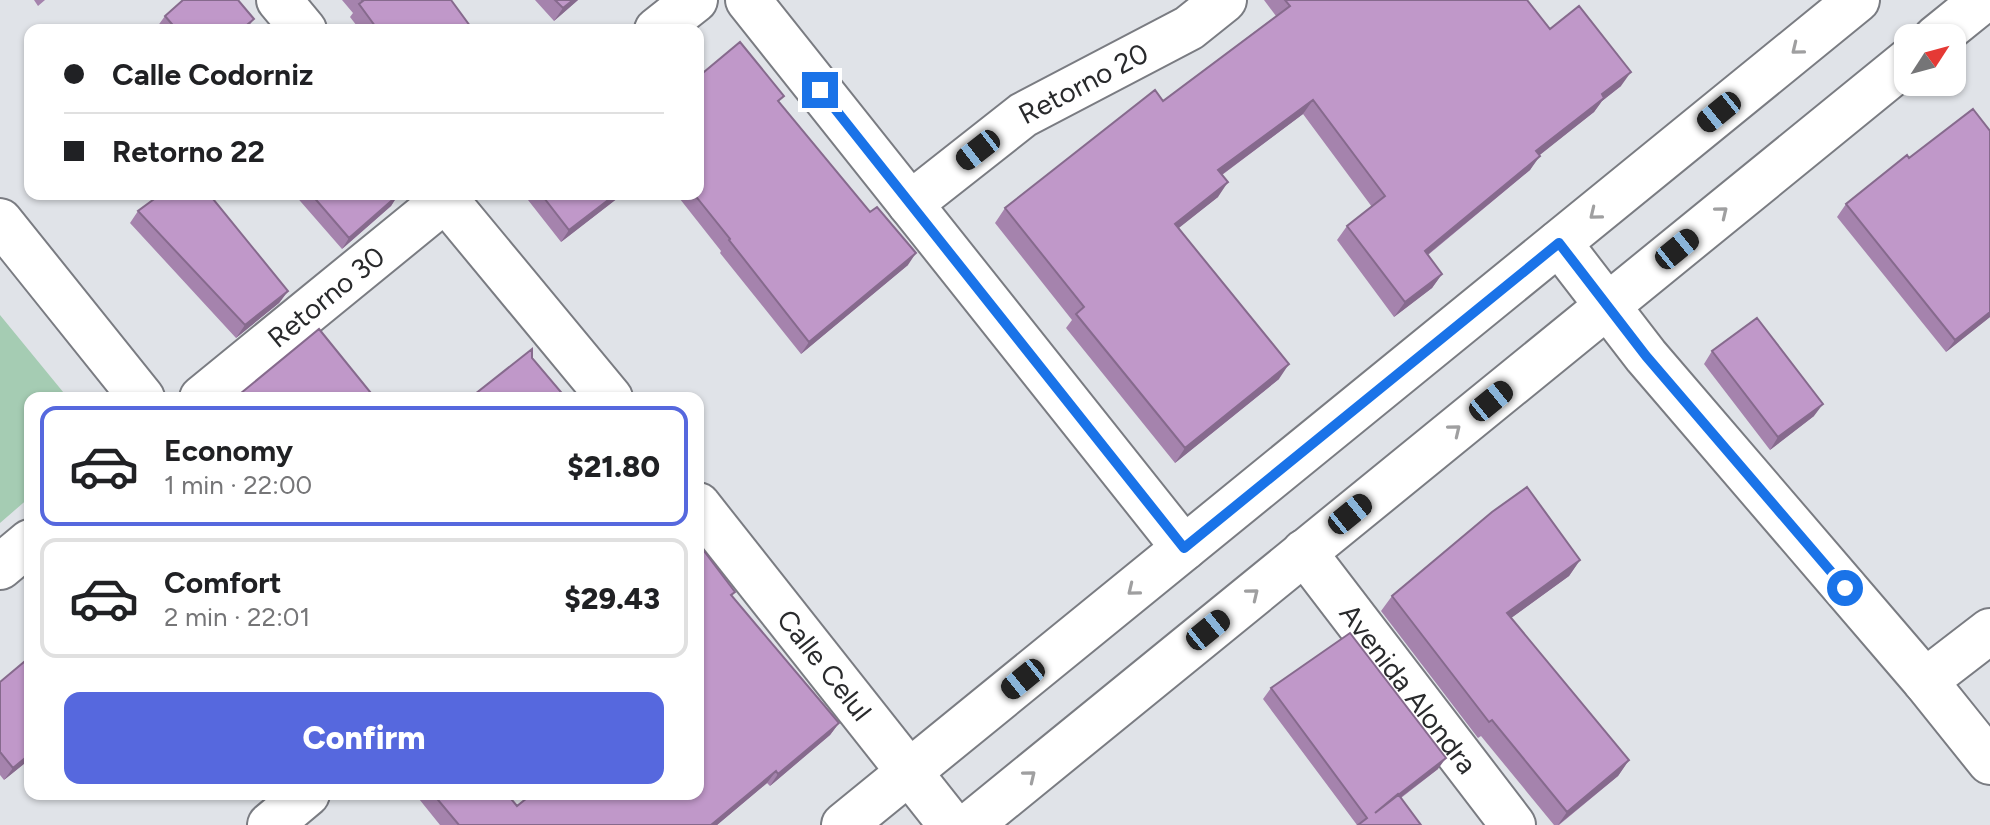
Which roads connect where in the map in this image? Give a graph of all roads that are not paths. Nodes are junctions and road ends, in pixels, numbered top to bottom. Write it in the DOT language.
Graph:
graph roads {
  1 [pos="279,0"];
  2 [pos="695,0"];
  3 [pos="748,0"];
  4 [pos="1224,0"];
  5 [pos="1857,0"];
  6 [pos="1983,0"];
  7 [pos="1178,14"];
  8 [pos="299,24"];
  9 [pos="665,24"];
  10 [pos="1953,24"];
  11 [pos="1894,72"];
  12 [pos="441,200"];
  13 [pos="449,200"];
  14 [pos="910,204"];
  15 [pos="0,221"];
  16 [pos="1559,243"];
  17 [pos="1607,306"];
  18 [pos="137,392"];
  19 [pos="209,392"];
  20 [pos="605,392"];
  21 [pos="704,513"];
  22 [pos="24,547"];
  23 [pos="1184,548"];
  24 [pos="1304,552"];
  25 [pos="0,567"];
  26 [pos="1990,631"];
  27 [pos="1925,681"];
  28 [pos="1990,762"];
  29 [pos="908,773"];
  30 [pos="300,800"];
  31 [pos="270,825"];
  32 [pos="844,825"];
  33 [pos="951,825"];
  34 [pos="970,825"];
  35 [pos="1513,825"];
  1 -- 8 [label="street"];
  2 -- 9 [label="street"];
  3 -- 14 [label="street"];
  4 -- 7 [label="street, Retorno 20"];
  5 -- 16 [label="street, one-way"];
  6 -- 10 [label="street"];
  7 -- 14 [label="street, Retorno 20"];
  17 -- 11 [label="street, one-way"];
  12 -- 19 [label="street, Retorno 30"];
  13 -- 20 [label="street"];
  14 -- 23 [label="street"];
  15 -- 18 [label="street"];
  16 -- 17 [label="street"];
  16 -- 23 [label="street"];
  24 -- 17 [label="street, one-way"];
  17 -- 27 [label="street"];
  21 -- 29 [label="street, Calle Celul"];
  22 -- 25 [label="street"];
  23 -- 29 [label="street, one-way"];
  34 -- 24 [label="street, one-way"];
  24 -- 35 [label="street, Avenida Alondra"];
  26 -- 27 [label="street"];
  27 -- 28 [label="street"];
  29 -- 32 [label="street"];
  29 -- 33 [label="street, Calle Celul"];
  30 -- 31 [label="street"];
}
